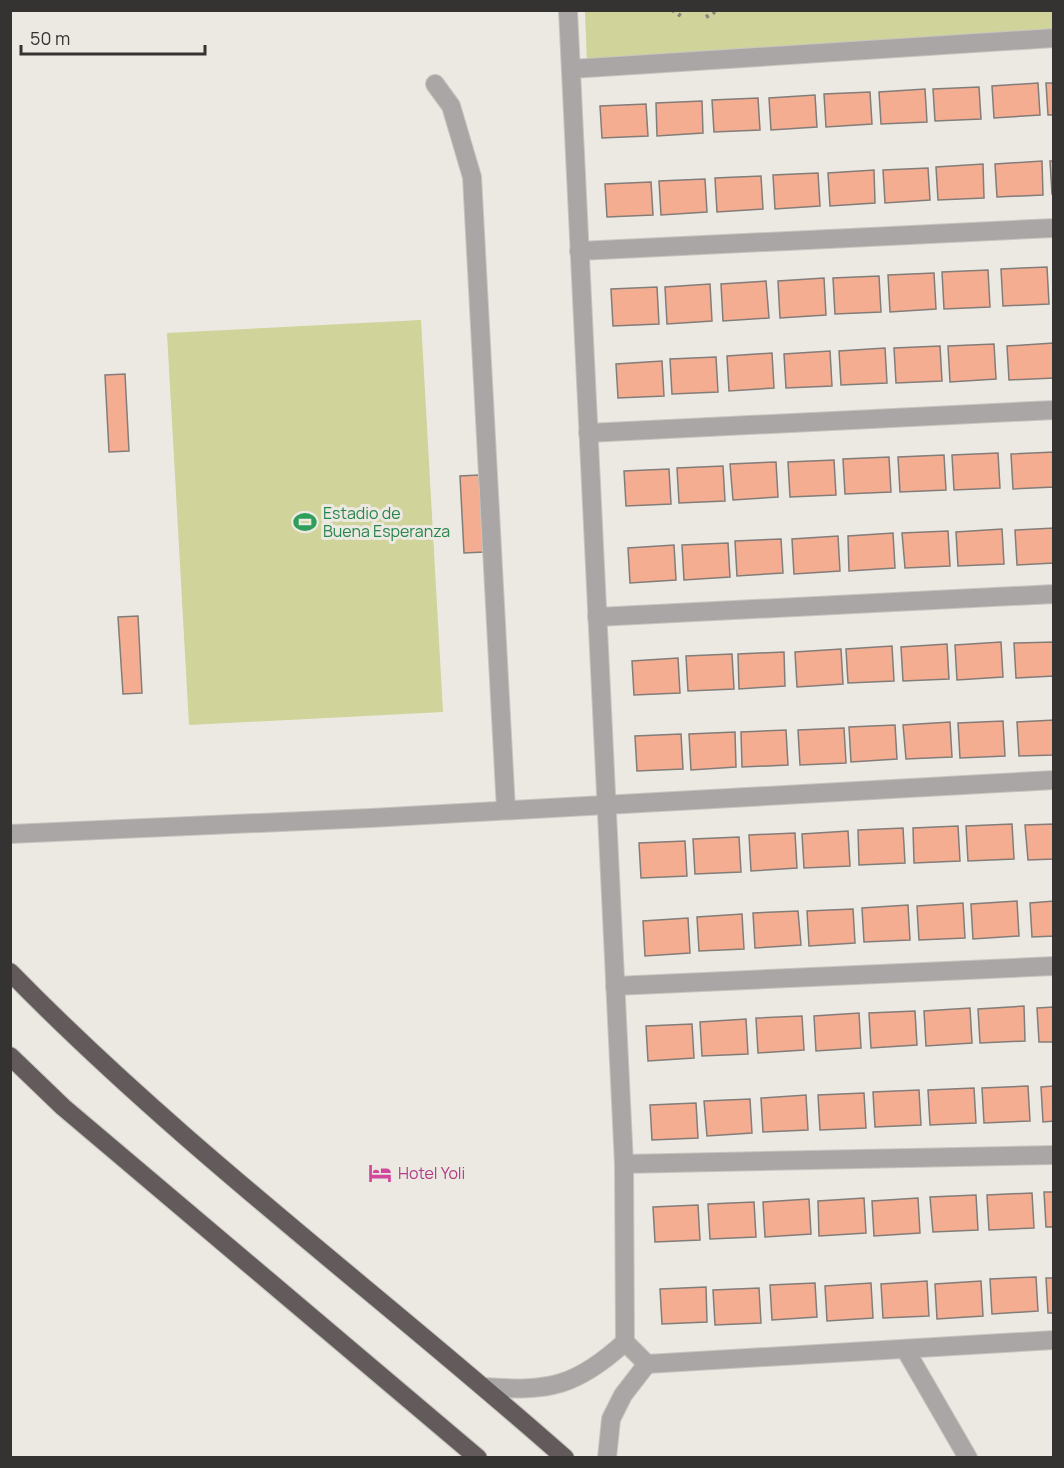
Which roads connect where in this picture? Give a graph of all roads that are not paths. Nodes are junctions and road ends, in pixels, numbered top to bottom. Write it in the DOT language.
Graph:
graph roads {
  1 [pos="568,10"];
  2 [pos="1053,38"];
  3 [pos="571,69"];
  4 [pos="435,84"];
  5 [pos="1053,228"];
  6 [pos="579,250"];
  7 [pos="1053,410"];
  8 [pos="588,433"];
  9 [pos="1053,594"];
  10 [pos="597,617"];
  11 [pos="1053,780"];
  12 [pos="606,803"];
  13 [pos="506,810"];
  14 [pos="10,834"];
  15 [pos="1053,966"];
  16 [pos="10,972"];
  17 [pos="615,986"];
  18 [pos="10,1056"];
  19 [pos="1053,1155"];
  20 [pos="624,1164"];
  21 [pos="1053,1340"];
  22 [pos="625,1342"];
  23 [pos="905,1348"];
  24 [pos="647,1364"];
  25 [pos="486,1387"];
  26 [pos="478,1458"];
  27 [pos="565,1458"];
  28 [pos="607,1458"];
  29 [pos="968,1458"];
  1 -- 3 [label="street"];
  2 -- 3 [label="street"];
  3 -- 6 [label="street"];
  4 -- 13 [label="street"];
  5 -- 6 [label="street"];
  6 -- 8 [label="street"];
  7 -- 8 [label="street"];
  8 -- 10 [label="street"];
  9 -- 10 [label="street"];
  10 -- 12 [label="street"];
  11 -- 12 [label="street"];
  12 -- 13 [label="street"];
  12 -- 17 [label="street"];
  13 -- 14 [label="street"];
  15 -- 17 [label="street"];
  16 -- 25 [label="highway"];
  17 -- 20 [label="street"];
  18 -- 26 [label="highway"];
  19 -- 20 [label="street"];
  20 -- 22 [label="street"];
  21 -- 23 [label="street"];
  22 -- 24 [label="street"];
  22 -- 25 [label="street"];
  23 -- 24 [label="street"];
  23 -- 29 [label="street"];
  24 -- 28 [label="street"];
  25 -- 27 [label="highway"];
}
